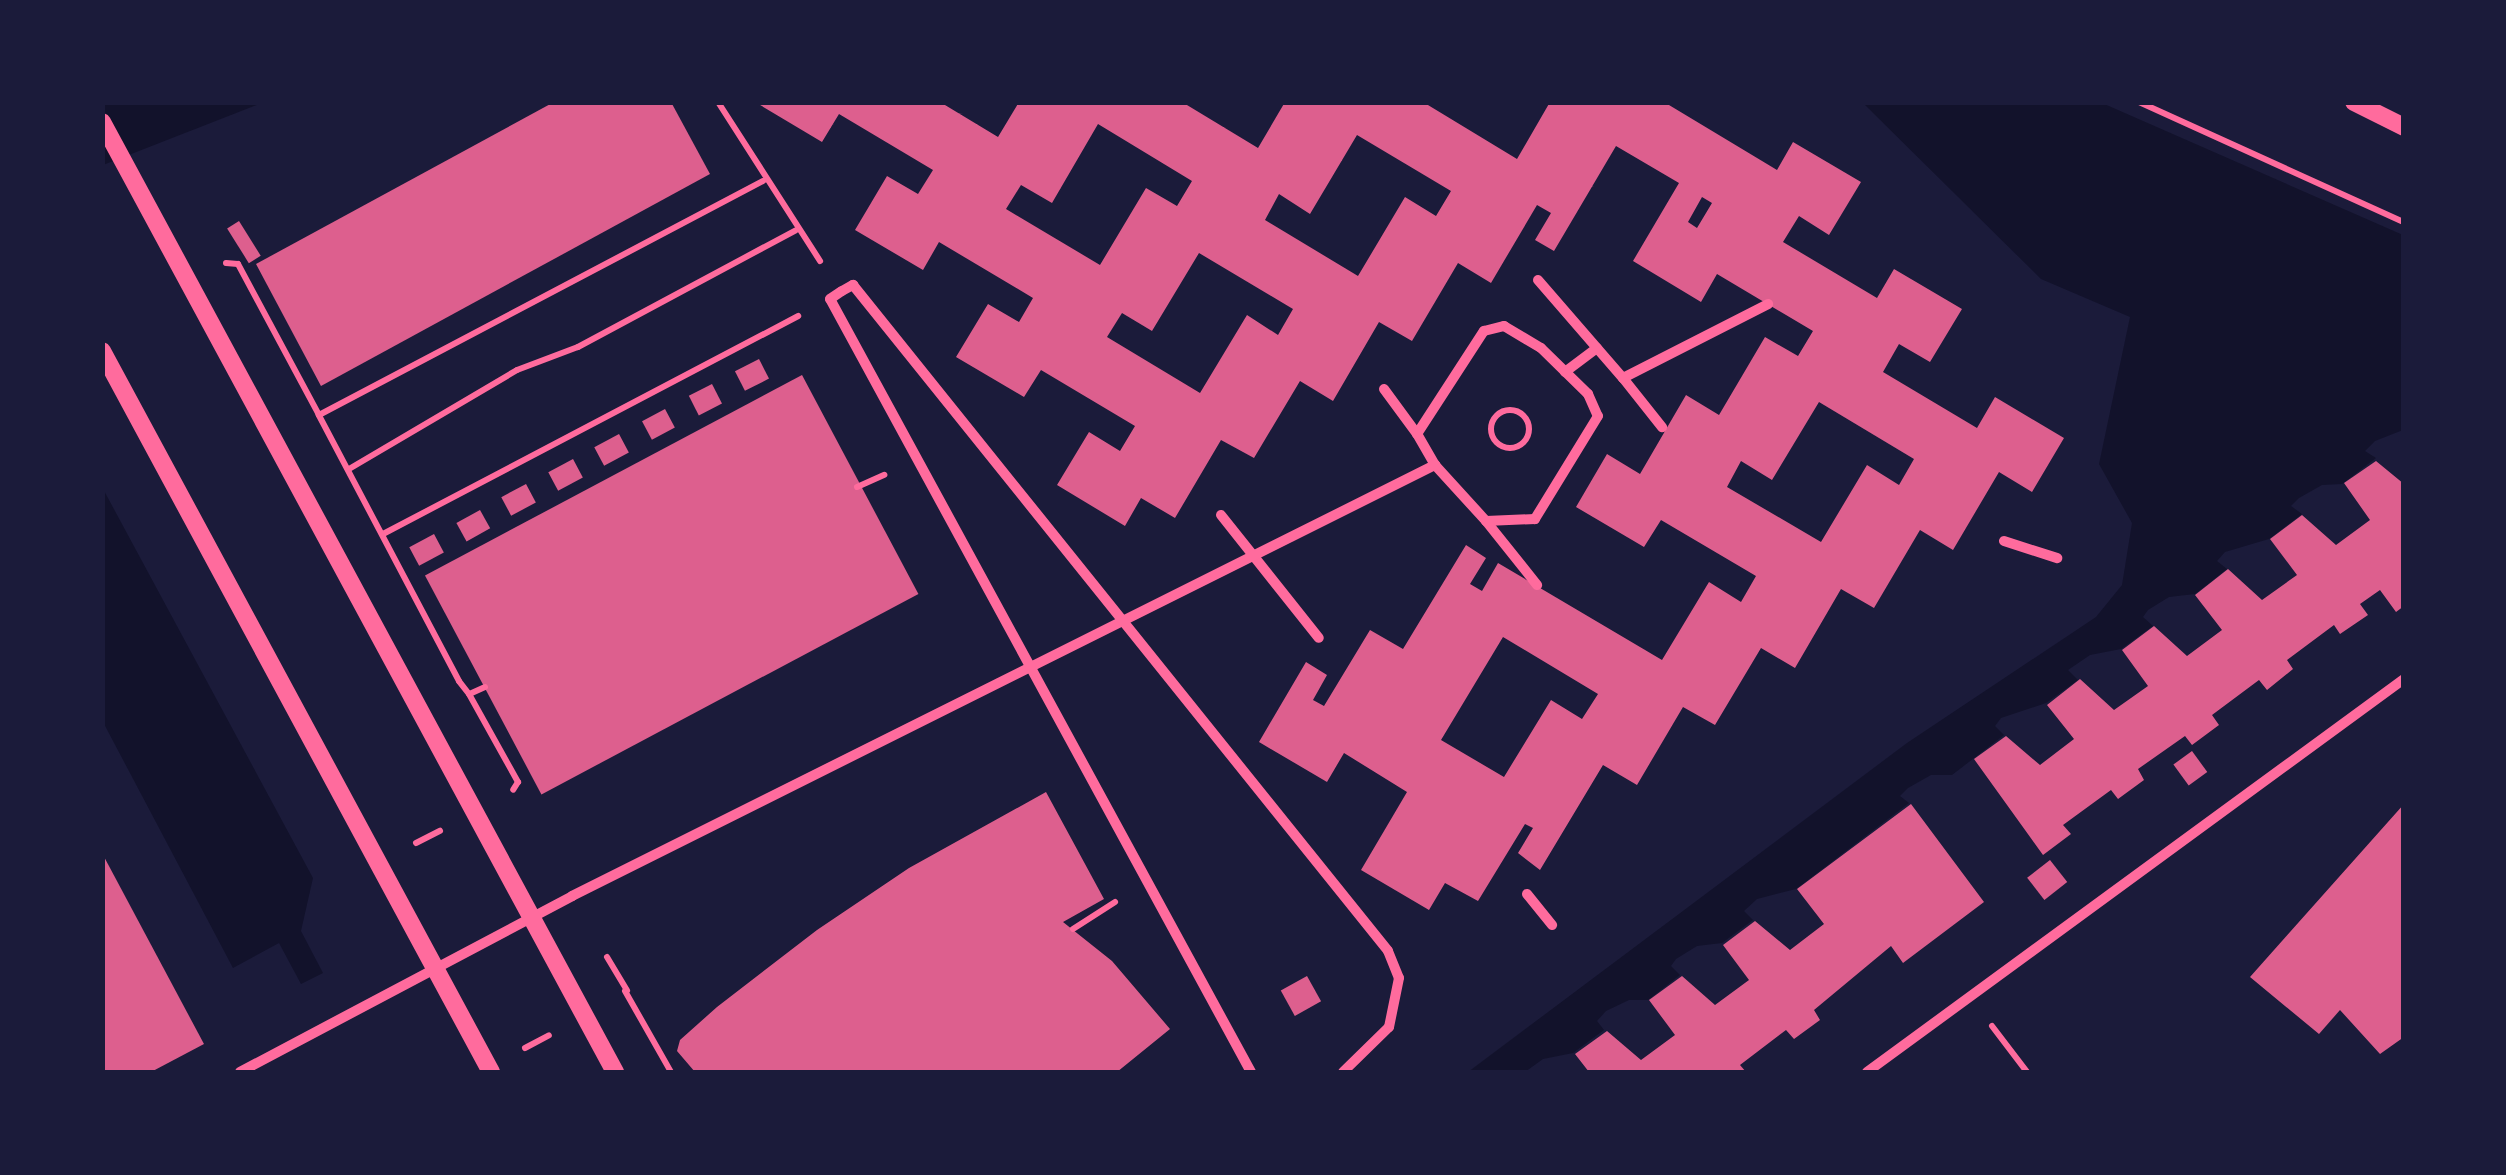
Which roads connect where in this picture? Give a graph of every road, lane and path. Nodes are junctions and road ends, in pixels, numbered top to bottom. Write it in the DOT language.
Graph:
graph roads {
  1 [pos="718,102"];
  2 [pos="2139,102"];
  3 [pos="2354,102"];
  4 [pos="102,122"];
  5 [pos="2404,127"];
  6 [pos="764,181"];
  7 [pos="2404,222"];
  8 [pos="796,230"];
  9 [pos="1538,280"];
  10 [pos="842,291"];
  11 [pos="830,299"];
  12 [pos="1768,304"];
  13 [pos="1597,348"];
  14 [pos="102,351"];
  15 [pos="1565,372"];
  16 [pos="1623,378"];
  17 [pos="1384,389"];
  18 [pos="1662,428"];
  19 [pos="1418,434"];
  20 [pos="1527,438"];
  21 [pos="1435,466"];
  22 [pos="348,469"];
  23 [pos="1221,515"];
  24 [pos="1486,521"];
  25 [pos="383,534"];
  26 [pos="2004,541"];
  27 [pos="1254,556"];
  28 [pos="2057,558"];
  29 [pos="1537,585"];
  30 [pos="1129,621"];
  31 [pos="1320,638"];
  32 [pos="1029,670"];
  33 [pos="2404,679"];
  34 [pos="485,687"];
  35 [pos="469,694"];
  36 [pos="512,791"];
  37 [pos="455,822"];
  38 [pos="401,851"];
  39 [pos="1145,882"];
  40 [pos="1527,894"];
  41 [pos="530,918"];
  42 [pos="1552,925"];
  43 [pos="1072,930"];
  44 [pos="434,967"];
  45 [pos="1970,997"];
  46 [pos="566,1026"];
  47 [pos="509,1056"];
  48 [pos="240,1072"];
  49 [pos="491,1072"];
  50 [pos="615,1072"];
  51 [pos="1251,1072"];
  52 [pos="1343,1072"];
  53 [pos="1867,1072"];
  54 [pos="2027,1072"];
  1 -- 6 [label="path"];
  2 -- 7 [label="path"];
  3 -- 5 [label="street"];
  4 -- 41 [label="street"];
  6 -- 8 [label="path"];
  6 -- 22 [label="path"];
  8 -- 10 [label="path"];
  8 -- 22 [label="path"];
  9 -- 13 [label="street"];
  10 -- 11 [label="street"];
  10 -- 30 [label="street"];
  11 -- 25 [label="path"];
  11 -- 32 [label="street"];
  12 -- 16 [label="street"];
  13 -- 15 [label="street"];
  13 -- 16 [label="street"];
  14 -- 44 [label="street"];
  15 -- 19 [label="street"];
  15 -- 24 [label="street"];
  16 -- 18 [label="street"];
  17 -- 19 [label="street"];
  19 -- 21 [label="street"];
  20 -- 20 [label="path"];
  21 -- 24 [label="street"];
  21 -- 27 [label="street"];
  22 -- 25 [label="path"];
  23 -- 27 [label="street"];
  24 -- 29 [label="street"];
  25 -- 35 [label="path"];
  26 -- 28 [label="street"];
  27 -- 30 [label="street"];
  27 -- 31 [label="street"];
  30 -- 32 [label="street"];
  30 -- 52 [label="street"];
  32 -- 39 [label="street"];
  32 -- 41 [label="street"];
  33 -- 45 [label="street"];
  34 -- 35 [label="path"];
  35 -- 36 [label="path"];
  37 -- 38 [label="path"];
  39 -- 43 [label="path"];
  39 -- 51 [label="street"];
  40 -- 42 [label="street"];
  41 -- 44 [label="street"];
  41 -- 50 [label="street"];
  44 -- 48 [label="street"];
  44 -- 49 [label="street"];
  45 -- 53 [label="street"];
  45 -- 54 [label="path"];
  46 -- 47 [label="path"];
}
